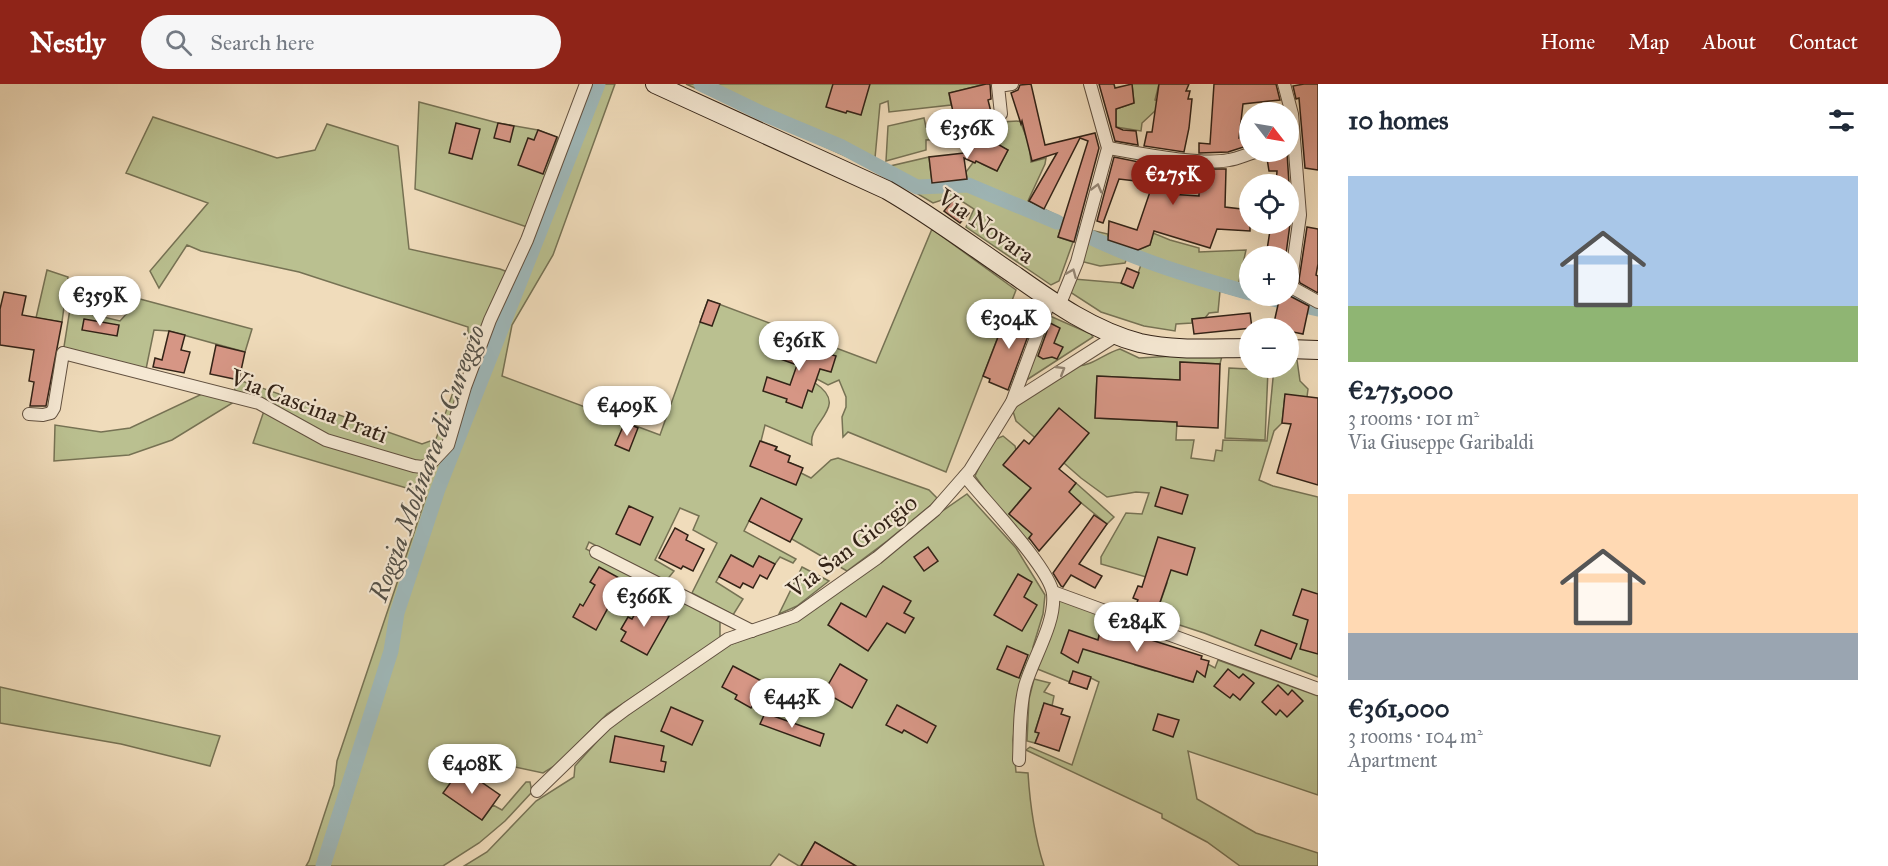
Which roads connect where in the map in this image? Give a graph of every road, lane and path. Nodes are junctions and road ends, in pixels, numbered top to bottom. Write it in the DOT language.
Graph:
graph roads {
  1 [pos="585,84"];
  2 [pos="655,84"];
  3 [pos="1012,84"];
  4 [pos="1090,84"];
  5 [pos="1284,84"];
  6 [pos="1289,102"];
  7 [pos="983,123"];
  8 [pos="1107,148"];
  9 [pos="1239,157"];
  10 [pos="1294,162"];
  11 [pos="1318,302"];
  12 [pos="1054,303"];
  13 [pos="1117,335"];
  14 [pos="1239,348"];
  15 [pos="1299,349"];
  16 [pos="1318,350"];
  17 [pos="1012,402"];
  18 [pos="29,414"];
  19 [pos="965,476"];
  20 [pos="596,552"];
  21 [pos="1053,592"];
  22 [pos="752,631"];
  23 [pos="1318,689"];
  24 [pos="1019,760"];
  25 [pos="537,791"];
  1 -- 18 [label="street, Via Cascina Prati"];
  2 -- 12 [label="main road, Via Novara"];
  3 -- 7 [label="street"];
  4 -- 8 [label="street"];
  5 -- 6 [label="street"];
  8 -- 9 [label="street"];
  12 -- 8 [label="street, one-way"];
  10 -- 11 [label="street"];
  12 -- 13 [label="main road, Via Novara"];
  12 -- 17 [label="street"];
  13 -- 14 [label="main road, Via Novara"];
  17 -- 13 [label="street, one-way"];
  15 -- 16 [label="main road"];
  17 -- 19 [label="street, Via San Giorgio"];
  19 -- 21 [label="street"];
  19 -- 22 [label="street, Via San Giorgio"];
  20 -- 22 [label="street"];
  21 -- 23 [label="street"];
  21 -- 24 [label="street"];
  22 -- 25 [label="street, Via San Giorgio"];
}
